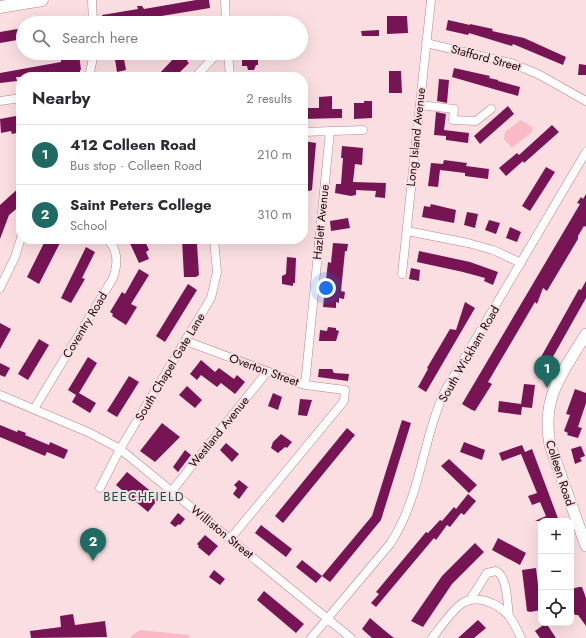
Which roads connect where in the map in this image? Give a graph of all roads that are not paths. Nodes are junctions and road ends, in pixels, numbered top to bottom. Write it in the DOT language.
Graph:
graph roads {
  1 [pos="42,0"];
  2 [pos="92,0"];
  3 [pos="224,0"];
  4 [pos="431,0"];
  5 [pos="0,7"];
  6 [pos="93,16"];
  7 [pos="225,16"];
  8 [pos="426,43"];
  9 [pos="93,60"];
  10 [pos="211,60"];
  11 [pos="229,60"];
  12 [pos="90,72"];
  13 [pos="200,72"];
  14 [pos="230,72"];
  15 [pos="16,99"];
  16 [pos="0,101"];
  17 [pos="586,101"];
  18 [pos="420,105"];
  19 [pos="492,109"];
  20 [pos="363,130"];
  21 [pos="330,131"];
  22 [pos="308,132"];
  23 [pos="586,152"];
  24 [pos="406,231"];
  25 [pos="19,244"];
  26 [pos="111,244"];
  27 [pos="215,244"];
  28 [pos="521,263"];
  29 [pos="402,274"];
  30 [pos="0,288"];
  31 [pos="586,334"];
  32 [pos="186,341"];
  33 [pos="267,372"];
  34 [pos="305,385"];
  35 [pos="0,395"];
  36 [pos="34,409"];
  37 [pos="120,449"];
  38 [pos="100,488"];
  39 [pos="171,492"];
  40 [pos="230,539"];
  41 [pos="586,546"];
  42 [pos="470,600"];
  43 [pos="509,616"];
  44 [pos="328,619"];
  45 [pos="311,638"];
  46 [pos="351,638"];
  47 [pos="432,638"];
  48 [pos="521,638"];
  1 -- 5 [label="main road"];
  2 -- 6 [label="street"];
  3 -- 7 [label="street"];
  4 -- 8 [label="street, Long Island Avenue"];
  8 -- 17 [label="street, Stafford Street"];
  8 -- 18 [label="street, Long Island Avenue"];
  9 -- 12 [label="street"];
  10 -- 13 [label="street"];
  11 -- 14 [label="street"];
  15 -- 16 [label="street"];
  18 -- 19 [label="street"];
  18 -- 24 [label="street, Long Island Avenue"];
  20 -- 21 [label="street"];
  21 -- 22 [label="street"];
  21 -- 34 [label="street, Hazlett Avenue"];
  23 -- 28 [label="street, South Wickham Road"];
  24 -- 28 [label="street"];
  24 -- 29 [label="street, Long Island Avenue"];
  25 -- 30 [label="street"];
  26 -- 36 [label="street, Coventry Road"];
  27 -- 32 [label="street, South Chapel Gate Lane"];
  28 -- 44 [label="street, South Wickham Road"];
  31 -- 41 [label="street, Colleen Road"];
  32 -- 33 [label="street, Overton Street"];
  32 -- 37 [label="street, South Chapel Gate Lane"];
  33 -- 34 [label="street, Overton Street"];
  33 -- 39 [label="street, Westland Avenue"];
  34 -- 40 [label="street, Overton Street"];
  35 -- 36 [label="street, Williston Street"];
  36 -- 37 [label="street, Williston Street"];
  37 -- 38 [label="street, South Chapel Gate Lane"];
  37 -- 39 [label="street, Williston Street"];
  39 -- 40 [label="street, Williston Street"];
  40 -- 44 [label="street, Williston Street"];
  42 -- 43 [label="street"];
  42 -- 43 [label="street"];
  42 -- 47 [label="street"];
  43 -- 48 [label="street"];
  44 -- 45 [label="street, South Wickham Road"];
  44 -- 46 [label="street, Williston Street"];
}
